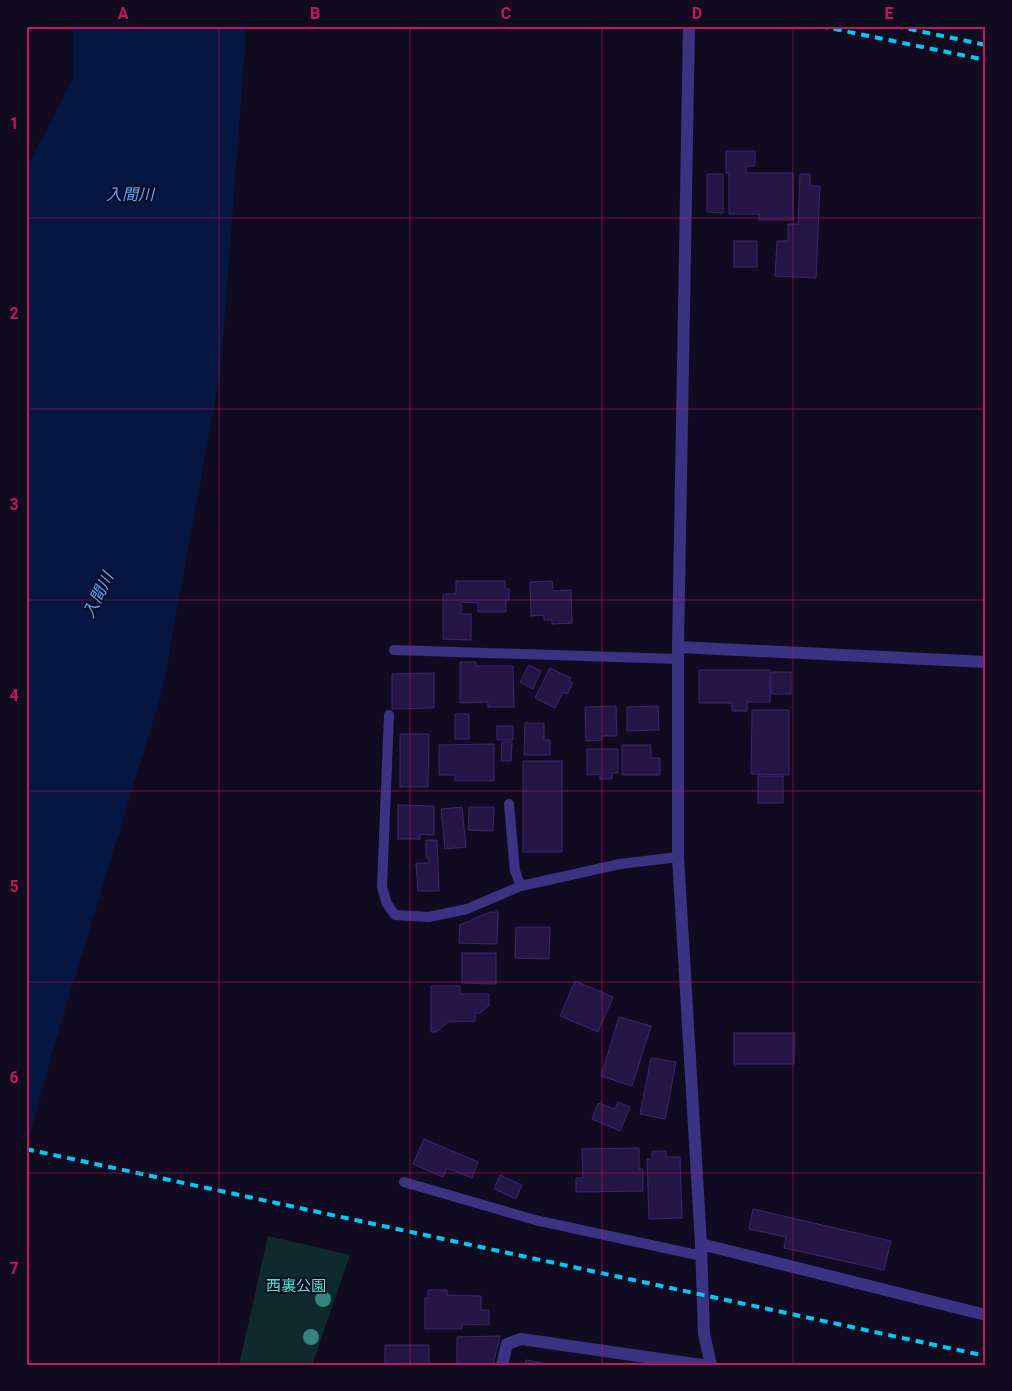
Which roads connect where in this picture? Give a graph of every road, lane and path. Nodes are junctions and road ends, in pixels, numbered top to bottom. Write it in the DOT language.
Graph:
graph roads {
  1 [pos="689,26"];
  2 [pos="394,650"];
  3 [pos="678,653"];
  4 [pos="986,662"];
  5 [pos="389,715"];
  6 [pos="509,804"];
  7 [pos="678,857"];
  8 [pos="521,886"];
  9 [pos="404,1182"];
  10 [pos="701,1250"];
  11 [pos="986,1315"];
  12 [pos="502,1365"];
  13 [pos="702,1365"];
  14 [pos="711,1365"];
  1 -- 3 [label="street"];
  2 -- 3 [label="lane"];
  3 -- 4 [label="street"];
  3 -- 7 [label="street"];
  5 -- 8 [label="lane"];
  6 -- 8 [label="lane"];
  7 -- 8 [label="lane"];
  7 -- 10 [label="street"];
  9 -- 10 [label="lane"];
  10 -- 11 [label="street"];
  10 -- 14 [label="street"];
  12 -- 13 [label="street"];
}
